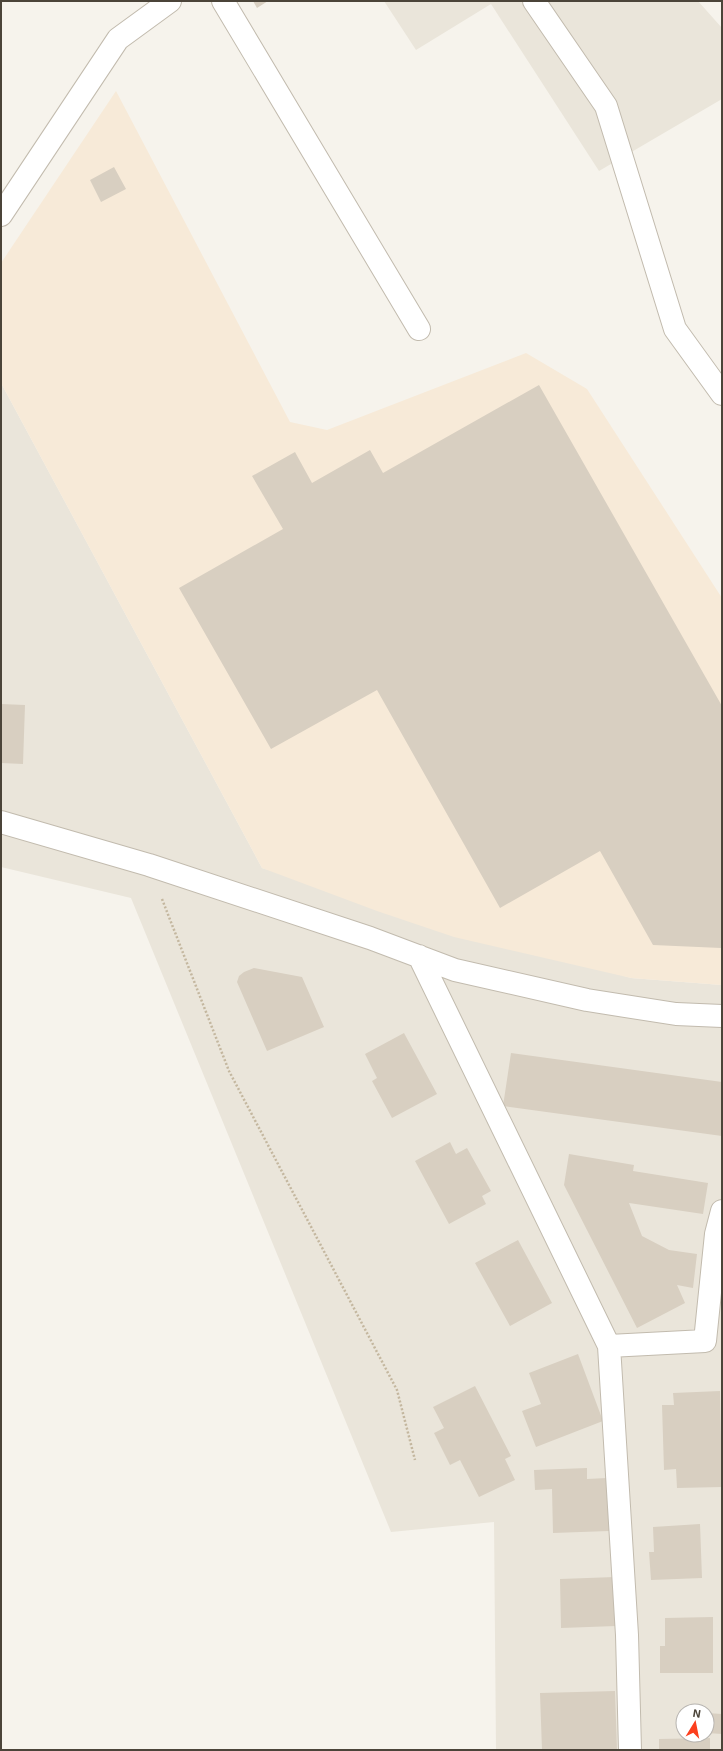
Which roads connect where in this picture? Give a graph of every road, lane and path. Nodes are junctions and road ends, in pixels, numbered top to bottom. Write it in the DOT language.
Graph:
graph roads {
  1 [pos="170,1"];
  2 [pos="223,1"];
  3 [pos="534,1"];
  4 [pos="1,216"];
  5 [pos="419,329"];
  6 [pos="722,394"];
  7 [pos="1,822"];
  8 [pos="149,865"];
  9 [pos="419,956"];
  10 [pos="722,1016"];
  11 [pos="722,1211"];
  12 [pos="609,1346"];
  13 [pos="415,1460"];
  14 [pos="630,1750"];
  1 -- 4 [label="street"];
  2 -- 5 [label="street"];
  3 -- 6 [label="street"];
  7 -- 8 [label="street"];
  8 -- 9 [label="street"];
  8 -- 13 [label="path"];
  9 -- 10 [label="street"];
  9 -- 12 [label="street"];
  11 -- 12 [label="street"];
  12 -- 14 [label="street"];
}
